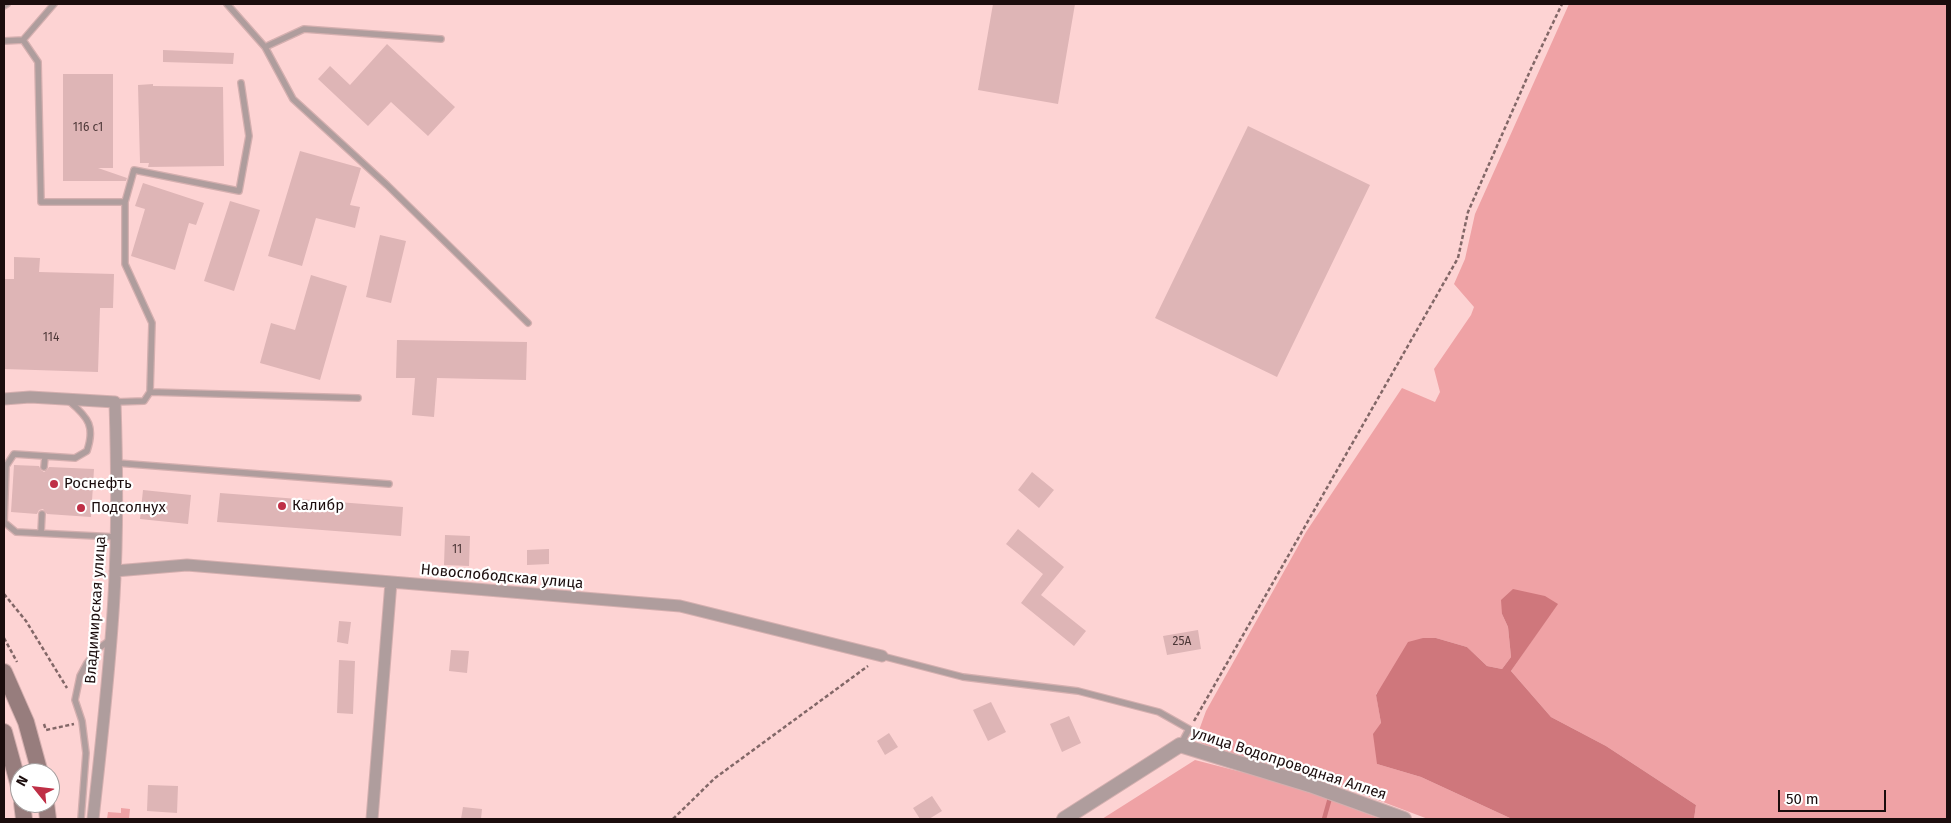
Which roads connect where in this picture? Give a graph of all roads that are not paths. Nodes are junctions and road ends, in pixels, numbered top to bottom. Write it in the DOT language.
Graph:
graph roads {
  1 [pos="8,4"];
  2 [pos="54,4"];
  3 [pos="227,4"];
  4 [pos="4,6"];
  5 [pos="441,39"];
  6 [pos="4,40"];
  7 [pos="23,40"];
  8 [pos="265,47"];
  9 [pos="241,83"];
  10 [pos="125,202"];
  11 [pos="528,323"];
  12 [pos="150,392"];
  13 [pos="67,398"];
  14 [pos="358,398"];
  15 [pos="4,399"];
  16 [pos="115,402"];
  17 [pos="45,456"];
  18 [pos="117,463"];
  19 [pos="44,466"];
  20 [pos="389,484"];
  21 [pos="42,514"];
  22 [pos="41,533"];
  23 [pos="116,537"];
  24 [pos="115,571"];
  25 [pos="391,582"];
  26 [pos="111,640"];
  27 [pos="882,656"];
  28 [pos="4,672"];
  29 [pos="4,732"];
  30 [pos="1180,746"];
  31 [pos="13,763"];
  32 [pos="37,763"];
  33 [pos="81,819"];
  34 [pos="92,819"];
  35 [pos="372,819"];
  36 [pos="1064,819"];
  37 [pos="1404,819"];
  1 -- 4 [label="lane"];
  2 -- 7 [label="lane"];
  3 -- 8 [label="lane"];
  5 -- 8 [label="lane"];
  6 -- 7 [label="lane"];
  7 -- 10 [label="lane"];
  8 -- 11 [label="lane"];
  9 -- 10 [label="lane"];
  10 -- 12 [label="lane"];
  12 -- 14 [label="lane"];
  12 -- 16 [label="lane"];
  13 -- 15 [label="street"];
  13 -- 16 [label="street"];
  13 -- 17 [label="lane"];
  16 -- 18 [label="street, Владимирская улица"];
  17 -- 19 [label="lane"];
  17 -- 22 [label="lane"];
  18 -- 20 [label="lane"];
  18 -- 23 [label="street, Владимирская улица"];
  21 -- 22 [label="lane"];
  22 -- 23 [label="lane"];
  23 -- 24 [label="street, Владимирская улица"];
  24 -- 25 [label="street, Новослободская улица"];
  24 -- 26 [label="street, Владимирская улица"];
  25 -- 27 [label="street, Новослободская улица"];
  25 -- 35 [label="street"];
  26 -- 33 [label="lane"];
  26 -- 34 [label="street, Владимирская улица"];
  27 -- 30 [label="lane"];
  28 -- 32 [label="main road"];
  29 -- 31 [label="main road"];
  30 -- 36 [label="street, улица Водопроводная Аллея"];
  30 -- 37 [label="street, улица Водопроводная Аллея"];
}
